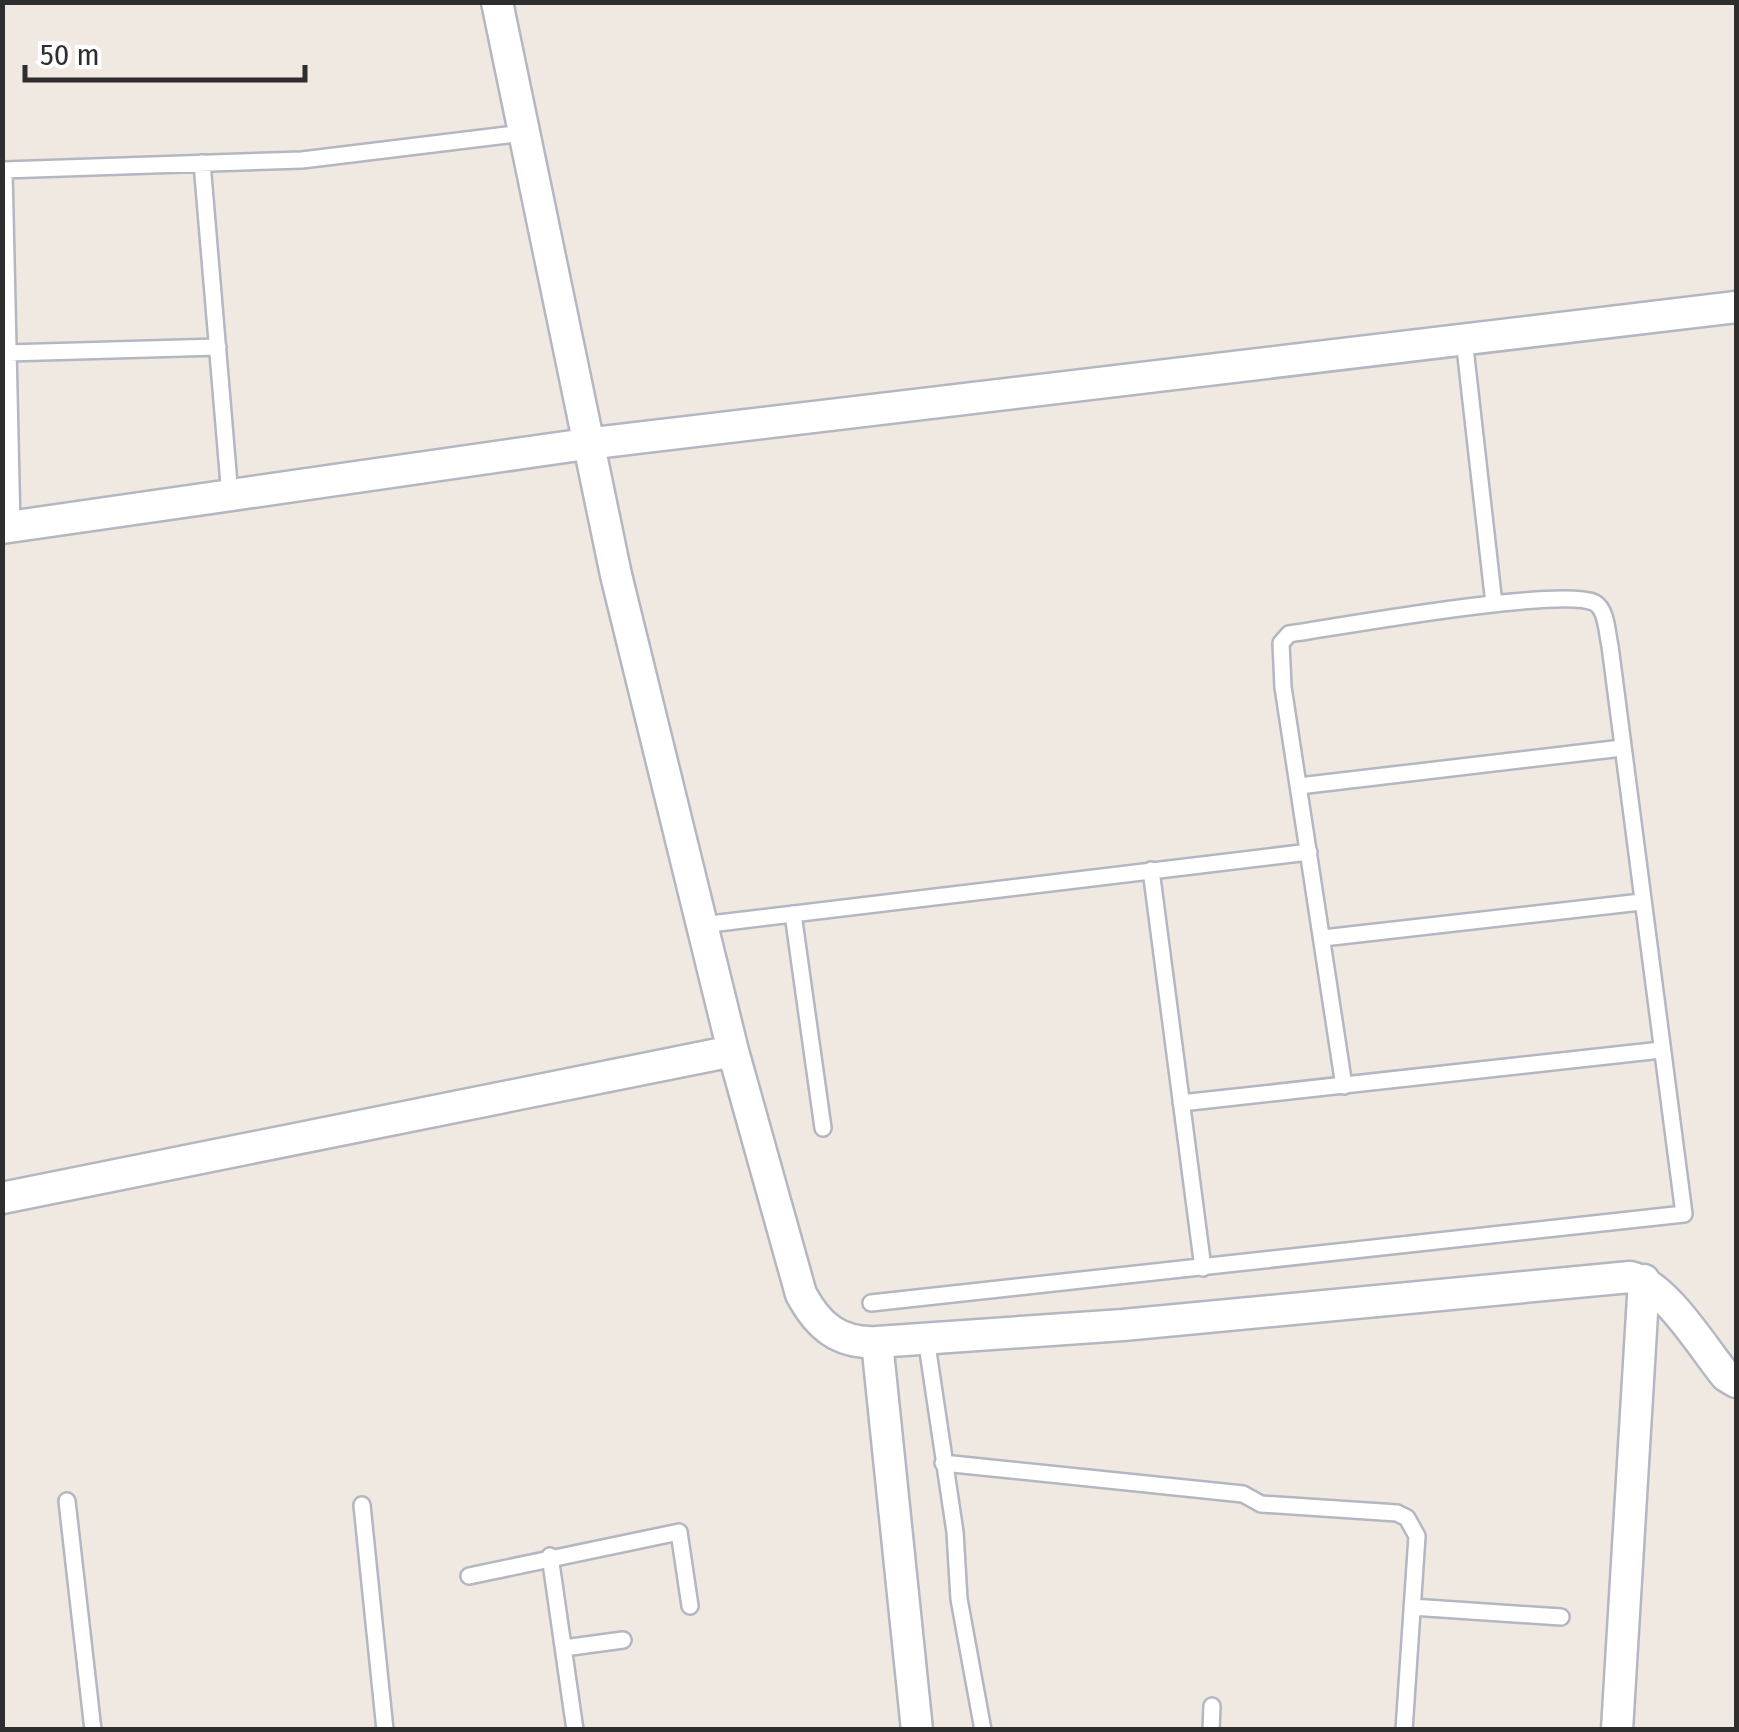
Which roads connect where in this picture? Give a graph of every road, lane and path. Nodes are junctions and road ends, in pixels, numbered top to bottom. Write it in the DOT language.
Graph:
graph roads {
  1 [pos="497,2"];
  2 [pos="524,133"];
  3 [pos="202,163"];
  4 [pos="1736,307"];
  5 [pos="1464,339"];
  6 [pos="218,346"];
  7 [pos="6,354"];
  8 [pos="586,444"];
  9 [pos="230,496"];
  10 [pos="7,528"];
  11 [pos="1494,604"];
  12 [pos="1622,748"];
  13 [pos="1300,786"];
  14 [pos="1309,852"];
  15 [pos="1151,870"];
  16 [pos="1640,902"];
  17 [pos="794,914"];
  18 [pos="702,925"];
  19 [pos="1323,938"];
  20 [pos="1661,1050"];
  21 [pos="733,1051"];
  22 [pos="1344,1086"];
  23 [pos="1181,1102"];
  24 [pos="823,1128"];
  25 [pos="2,1198"];
  26 [pos="1202,1268"];
  27 [pos="1644,1280"];
  28 [pos="871,1303"];
  29 [pos="926,1338"];
  30 [pos="877,1342"];
  31 [pos="1736,1382"];
  32 [pos="943,1463"];
  33 [pos="66,1501"];
  34 [pos="362,1505"];
  35 [pos="550,1556"];
  36 [pos="469,1576"];
  37 [pos="690,1606"];
  38 [pos="1412,1608"];
  39 [pos="1561,1617"];
  40 [pos="624,1640"];
  41 [pos="564,1648"];
  42 [pos="1212,1706"];
  43 [pos="92,1730"];
  44 [pos="385,1730"];
  45 [pos="575,1730"];
  46 [pos="917,1730"];
  47 [pos="983,1730"];
  48 [pos="1211,1730"];
  49 [pos="1404,1730"];
  50 [pos="1617,1730"];
  1 -- 2 [label="street"];
  2 -- 3 [label="lane"];
  2 -- 8 [label="street"];
  3 -- 6 [label="lane"];
  3 -- 7 [label="lane"];
  4 -- 5 [label="street"];
  5 -- 8 [label="street"];
  5 -- 11 [label="lane"];
  6 -- 7 [label="lane"];
  6 -- 9 [label="lane"];
  7 -- 10 [label="lane"];
  8 -- 9 [label="street"];
  8 -- 18 [label="street"];
  9 -- 10 [label="street"];
  11 -- 12 [label="lane"];
  11 -- 13 [label="lane"];
  12 -- 13 [label="lane"];
  12 -- 16 [label="lane"];
  13 -- 14 [label="lane"];
  14 -- 15 [label="lane"];
  14 -- 19 [label="lane"];
  15 -- 17 [label="lane"];
  15 -- 23 [label="lane"];
  16 -- 19 [label="lane"];
  16 -- 20 [label="lane"];
  17 -- 18 [label="lane"];
  17 -- 24 [label="lane"];
  18 -- 21 [label="street"];
  19 -- 22 [label="lane"];
  20 -- 22 [label="lane"];
  20 -- 26 [label="lane"];
  21 -- 25 [label="street"];
  21 -- 30 [label="street"];
  22 -- 23 [label="lane"];
  23 -- 26 [label="lane"];
  26 -- 28 [label="lane"];
  27 -- 29 [label="street"];
  27 -- 31 [label="street"];
  27 -- 50 [label="street"];
  29 -- 30 [label="street"];
  29 -- 32 [label="lane"];
  30 -- 46 [label="street"];
  32 -- 38 [label="lane"];
  32 -- 47 [label="lane"];
  33 -- 43 [label="lane"];
  34 -- 44 [label="lane"];
  35 -- 36 [label="lane"];
  35 -- 37 [label="lane"];
  35 -- 41 [label="lane"];
  38 -- 39 [label="lane"];
  38 -- 49 [label="lane"];
  40 -- 41 [label="lane"];
  41 -- 45 [label="lane"];
  42 -- 48 [label="lane"];
}
